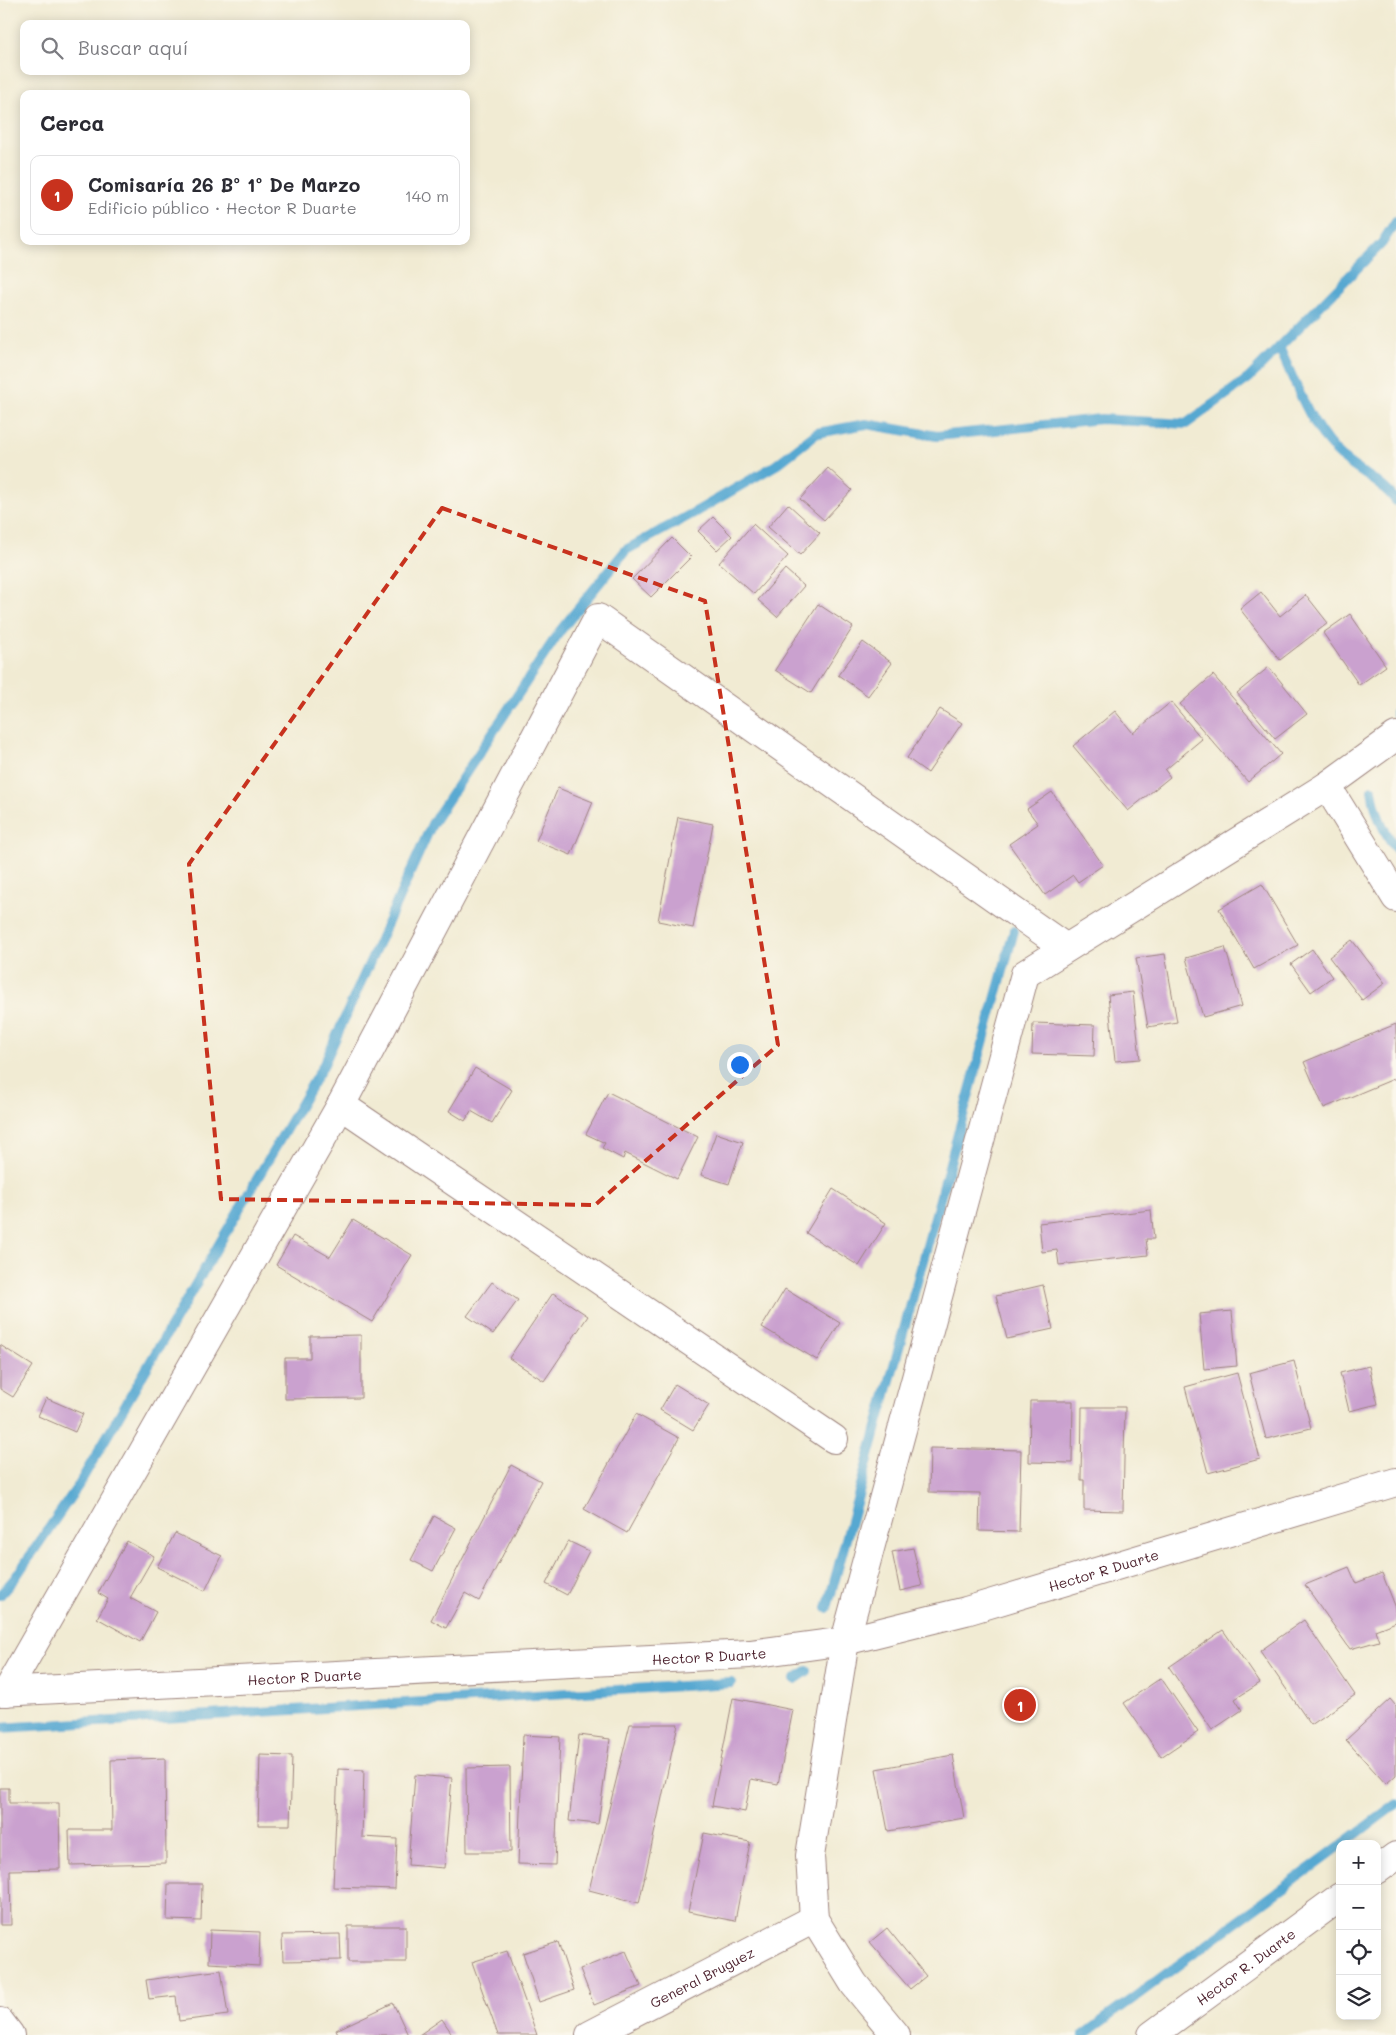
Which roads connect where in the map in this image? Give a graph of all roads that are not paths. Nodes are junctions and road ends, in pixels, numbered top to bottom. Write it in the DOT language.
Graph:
graph roads {
  1 [pos="1396,736"];
  2 [pos="1327,786"];
  3 [pos="1396,898"];
  4 [pos="1066,948"];
  5 [pos="341,1105"];
  6 [pos="834,1439"];
  7 [pos="1396,1482"];
  8 [pos="845,1641"];
  9 [pos="3,1692"];
  10 [pos="1396,1856"];
  11 [pos="1381,1867"];
  12 [pos="1336,1900"];
  13 [pos="814,1918"];
  14 [pos="0,2022"];
  15 [pos="10,2035"];
  16 [pos="590,2035"];
  17 [pos="896,2035"];
  18 [pos="1152,2035"];
  1 -- 2 [label="street"];
  2 -- 3 [label="street"];
  2 -- 4 [label="street"];
  4 -- 5 [label="street"];
  4 -- 8 [label="street"];
  5 -- 6 [label="street"];
  5 -- 9 [label="street"];
  7 -- 8 [label="street, Hector R Duarte"];
  8 -- 9 [label="street, Hector R Duarte"];
  8 -- 13 [label="street"];
  10 -- 11 [label="street"];
  12 -- 18 [label="street, Hector R. Duarte"];
  13 -- 16 [label="street, General Bruguez"];
  13 -- 17 [label="street"];
  14 -- 15 [label="street"];
}
